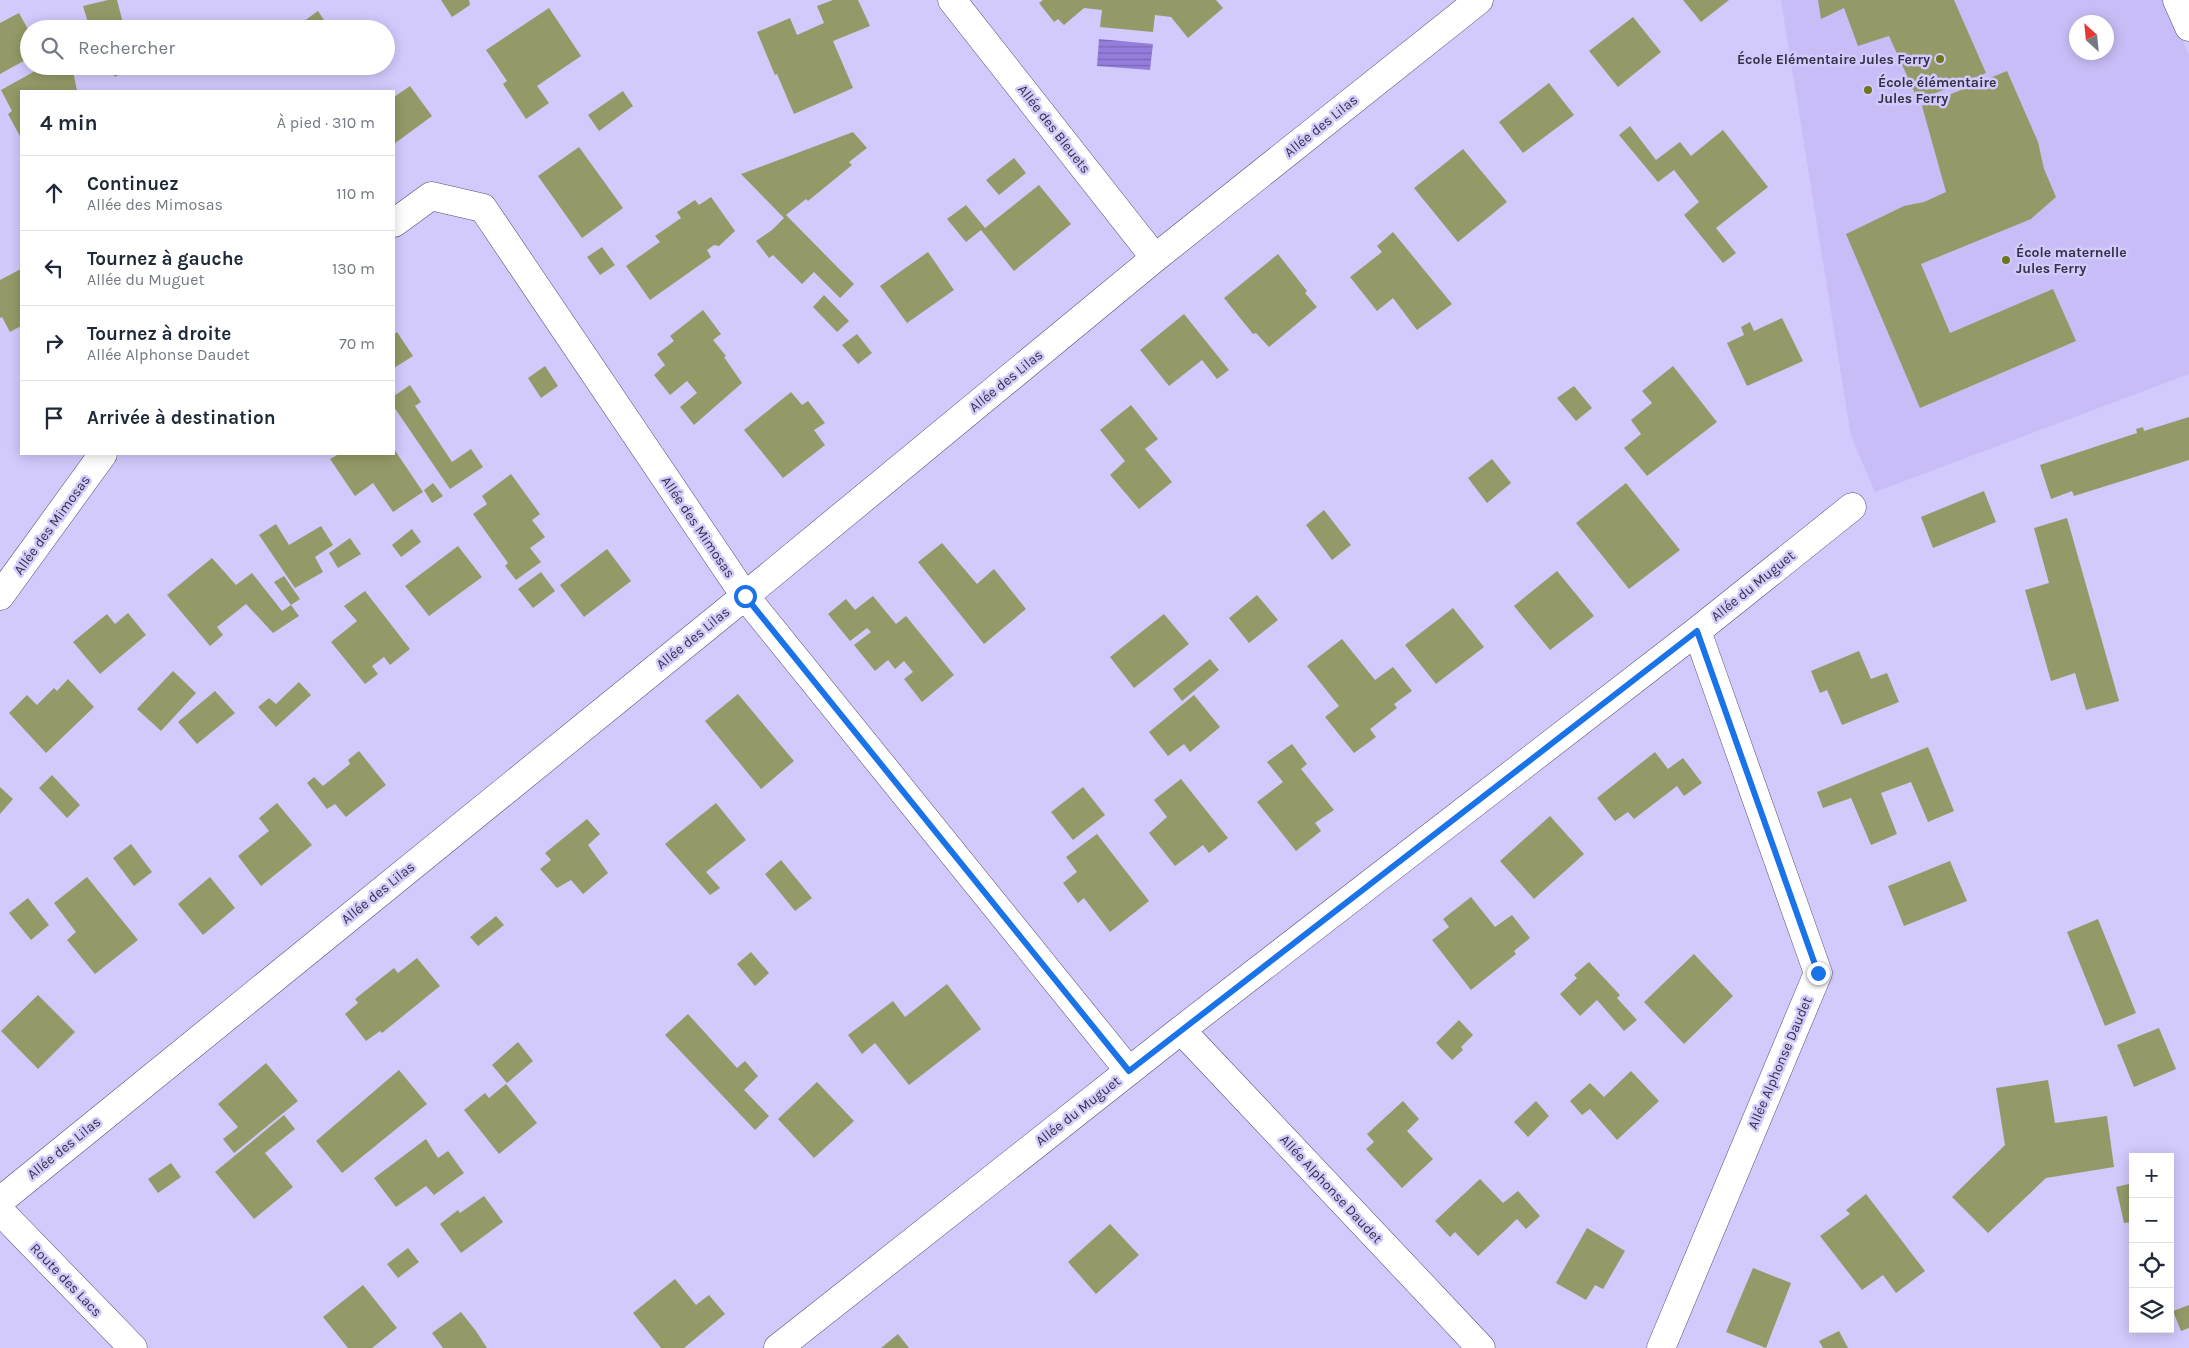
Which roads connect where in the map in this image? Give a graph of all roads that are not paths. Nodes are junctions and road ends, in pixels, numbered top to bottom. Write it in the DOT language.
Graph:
graph roads {
  1 [pos="953,0"];
  2 [pos="1479,0"];
  3 [pos="2178,0"];
  4 [pos="2189,27"];
  5 [pos="395,222"];
  6 [pos="1155,258"];
  7 [pos="103,455"];
  8 [pos="1852,507"];
  9 [pos="0,596"];
  10 [pos="745,596"];
  11 [pos="1697,631"];
  12 [pos="1180,1030"];
  13 [pos="1129,1071"];
  14 [pos="0,1201"];
  15 [pos="0,1212"];
  16 [pos="133,1348"];
  17 [pos="778,1348"];
  18 [pos="1481,1348"];
  19 [pos="1660,1348"];
  1 -- 6 [label="street, Allée des Bleuets"];
  2 -- 6 [label="street, Allée des Lilas"];
  3 -- 4 [label="street"];
  5 -- 10 [label="street, Allée des Mimosas"];
  6 -- 10 [label="street, Allée des Lilas"];
  7 -- 9 [label="street, Allée des Mimosas"];
  8 -- 11 [label="street, Allée du Muguet"];
  10 -- 13 [label="street, Allée des Mimosas"];
  10 -- 14 [label="street, Allée des Lilas"];
  11 -- 12 [label="street, Allée du Muguet"];
  11 -- 19 [label="street, Allée Alphonse Daudet"];
  12 -- 13 [label="street, Allée du Muguet"];
  12 -- 18 [label="street, Allée Alphonse Daudet"];
  13 -- 17 [label="street, Allée du Muguet"];
  15 -- 16 [label="street, Route des Lacs"];
}
